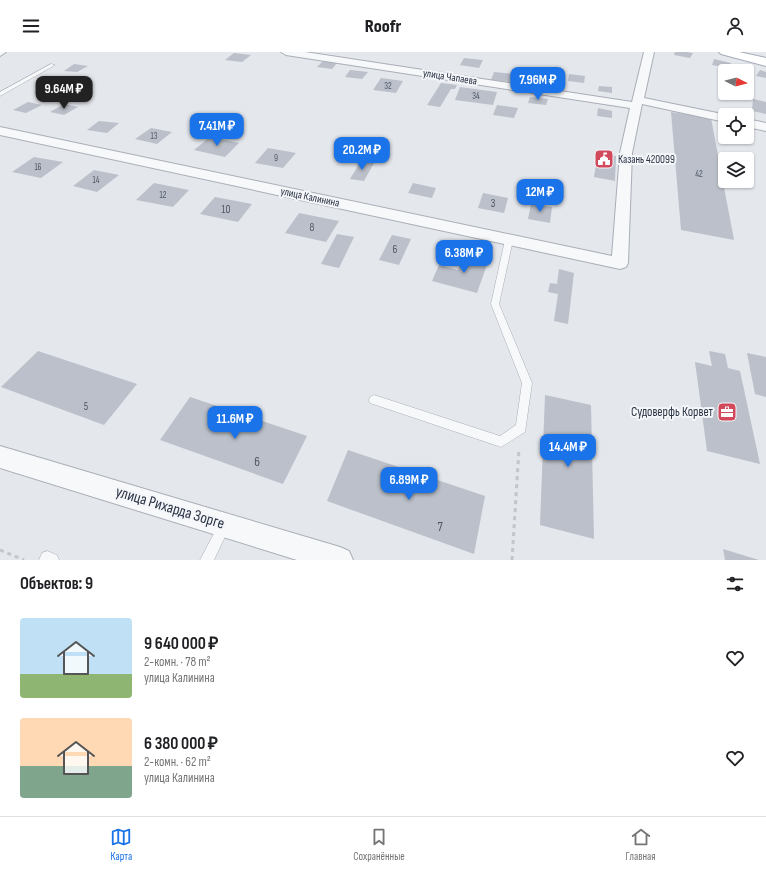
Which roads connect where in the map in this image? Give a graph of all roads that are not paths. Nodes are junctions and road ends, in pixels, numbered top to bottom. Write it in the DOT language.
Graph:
graph roads {
  1 [pos="286,52"];
  2 [pos="649,52"];
  3 [pos="725,52"];
  4 [pos="766,62"];
  5 [pos="53,65"];
  6 [pos="0,94"];
  7 [pos="637,103"];
  8 [pos="718,117"];
  9 [pos="754,124"];
  10 [pos="766,127"];
  11 [pos="0,131"];
  12 [pos="509,240"];
  13 [pos="374,400"];
  14 [pos="1,459"];
  15 [pos="225,525"];
  16 [pos="46,560"];
  17 [pos="52,560"];
  18 [pos="207,560"];
  19 [pos="340,560"];
  1 -- 7 [label="street, улица Чапаева"];
  2 -- 7 [label="street"];
  3 -- 4 [label="main road"];
  5 -- 6 [label="lane"];
  7 -- 8 [label="street, улица Чапаева"];
  7 -- 12 [label="street, улица Калинина"];
  9 -- 10 [label="street"];
  11 -- 12 [label="street, улица Калинина"];
  12 -- 13 [label="lane"];
  14 -- 15 [label="street, улица Рихарда Зорге"];
  15 -- 18 [label="lane"];
  15 -- 19 [label="street, улица Рихарда Зорге"];
  16 -- 17 [label="lane"];
}
